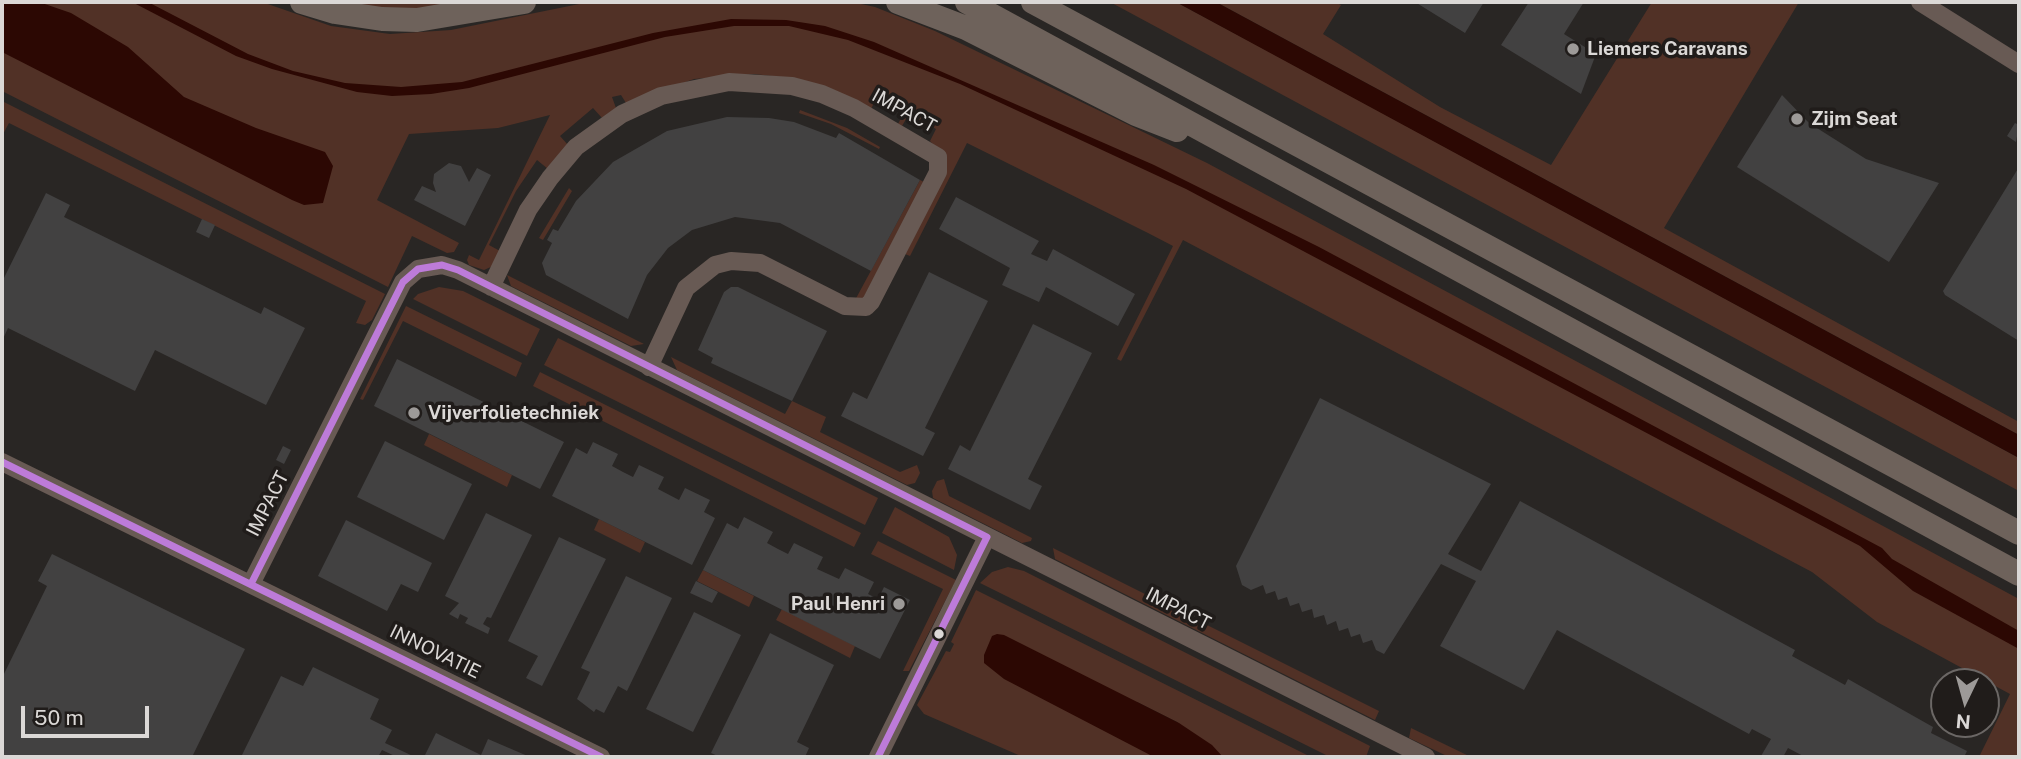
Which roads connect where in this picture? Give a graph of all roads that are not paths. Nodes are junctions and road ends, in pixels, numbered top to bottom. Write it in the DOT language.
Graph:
graph roads {
  1 [pos="302,2"];
  2 [pos="524,2"];
  3 [pos="898,2"];
  4 [pos="967,2"];
  5 [pos="1033,2"];
  6 [pos="1056,2"];
  7 [pos="1920,2"];
  8 [pos="2019,64"];
  9 [pos="1200,92"];
  10 [pos="1288,175"];
  11 [pos="491,287"];
  12 [pos="649,367"];
  13 [pos="2,462"];
  14 [pos="2019,533"];
  15 [pos="987,537"];
  16 [pos="2019,574"];
  17 [pos="251,584"];
  18 [pos="579,752"];
  19 [pos="601,757"];
  20 [pos="878,757"];
  21 [pos="1426,757"];
  1 -- 2 [label="highway"];
  3 -- 10 [label="highway"];
  4 -- 10 [label="highway"];
  5 -- 9 [label="highway"];
  6 -- 9 [label="highway"];
  7 -- 8 [label="street"];
  9 -- 14 [label="highway"];
  10 -- 16 [label="highway"];
  11 -- 12 [label="street, IMPACT"];
  11 -- 12 [label="street, IMPACT"];
  11 -- 17 [label="street, IMPACT"];
  12 -- 15 [label="street, IMPACT"];
  13 -- 17 [label="street"];
  15 -- 20 [label="street"];
  15 -- 21 [label="street, IMPACT"];
  17 -- 18 [label="street, INNOVATIE"];
  18 -- 19 [label="street, INNOVATIE"];
}
